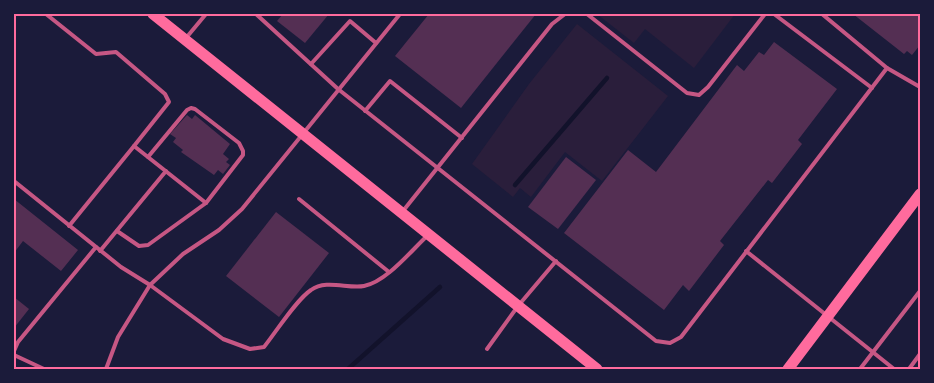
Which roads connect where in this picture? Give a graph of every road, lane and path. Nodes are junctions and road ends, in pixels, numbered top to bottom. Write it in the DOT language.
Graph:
graph roads {
  1 [pos="46,14"];
  2 [pos="153,14"];
  3 [pos="206,14"];
  4 [pos="256,14"];
  5 [pos="400,14"];
  6 [pos="565,14"];
  7 [pos="587,14"];
  8 [pos="765,14"];
  9 [pos="774,14"];
  10 [pos="822,14"];
  11 [pos="185,39"];
  12 [pos="376,43"];
  13 [pos="311,64"];
  14 [pos="887,68"];
  15 [pos="920,87"];
  16 [pos="872,88"];
  17 [pos="338,89"];
  18 [pos="365,110"];
  19 [pos="303,135"];
  20 [pos="462,138"];
  21 [pos="134,146"];
  22 [pos="148,157"];
  23 [pos="438,168"];
  24 [pos="166,172"];
  25 [pos="14,181"];
  26 [pos="920,194"];
  27 [pos="299,199"];
  28 [pos="206,203"];
  29 [pos="401,213"];
  30 [pos="70,226"];
  31 [pos="117,231"];
  32 [pos="428,234"];
  33 [pos="96,247"];
  34 [pos="100,251"];
  35 [pos="746,251"];
  36 [pos="556,261"];
  37 [pos="389,272"];
  38 [pos="150,284"];
  39 [pos="920,291"];
  40 [pos="518,306"];
  41 [pos="828,316"];
  42 [pos="487,349"];
  43 [pos="14,353"];
  44 [pos="872,353"];
  45 [pos="920,354"];
  46 [pos="44,369"];
  47 [pos="106,369"];
  48 [pos="597,369"];
  49 [pos="788,369"];
  50 [pos="860,369"];
  51 [pos="894,369"];
  52 [pos="908,369"];
  1 -- 21 [label="lane"];
  2 -- 11 [label="main road"];
  3 -- 11 [label="lane"];
  4 -- 13 [label="lane"];
  5 -- 12 [label="lane"];
  6 -- 20 [label="lane"];
  7 -- 8 [label="lane"];
  9 -- 16 [label="lane"];
  10 -- 14 [label="lane"];
  11 -- 19 [label="main road"];
  12 -- 13 [label="lane"];
  12 -- 17 [label="lane"];
  13 -- 17 [label="lane"];
  14 -- 15 [label="lane"];
  14 -- 16 [label="lane"];
  16 -- 35 [label="lane"];
  17 -- 18 [label="lane"];
  17 -- 19 [label="lane"];
  18 -- 20 [label="lane"];
  18 -- 23 [label="lane"];
  19 -- 29 [label="main road"];
  19 -- 38 [label="lane"];
  20 -- 23 [label="lane"];
  21 -- 22 [label="lane"];
  21 -- 30 [label="lane"];
  22 -- 24 [label="lane"];
  22 -- 28 [label="lane"];
  23 -- 29 [label="lane"];
  23 -- 36 [label="lane"];
  24 -- 28 [label="lane"];
  24 -- 31 [label="lane"];
  25 -- 30 [label="lane"];
  26 -- 41 [label="main road"];
  27 -- 37 [label="lane"];
  28 -- 31 [label="lane"];
  29 -- 32 [label="main road"];
  30 -- 33 [label="lane"];
  31 -- 34 [label="lane"];
  32 -- 37 [label="lane"];
  32 -- 40 [label="main road"];
  33 -- 34 [label="lane"];
  33 -- 43 [label="lane"];
  34 -- 38 [label="lane"];
  35 -- 36 [label="lane"];
  35 -- 41 [label="lane"];
  36 -- 40 [label="lane"];
  37 -- 38 [label="lane"];
  38 -- 47 [label="lane"];
  39 -- 44 [label="lane"];
  40 -- 42 [label="lane"];
  40 -- 48 [label="main road"];
  41 -- 44 [label="lane"];
  41 -- 49 [label="main road"];
  43 -- 46 [label="lane"];
  44 -- 50 [label="lane"];
  44 -- 51 [label="lane"];
  45 -- 52 [label="lane"];
}
